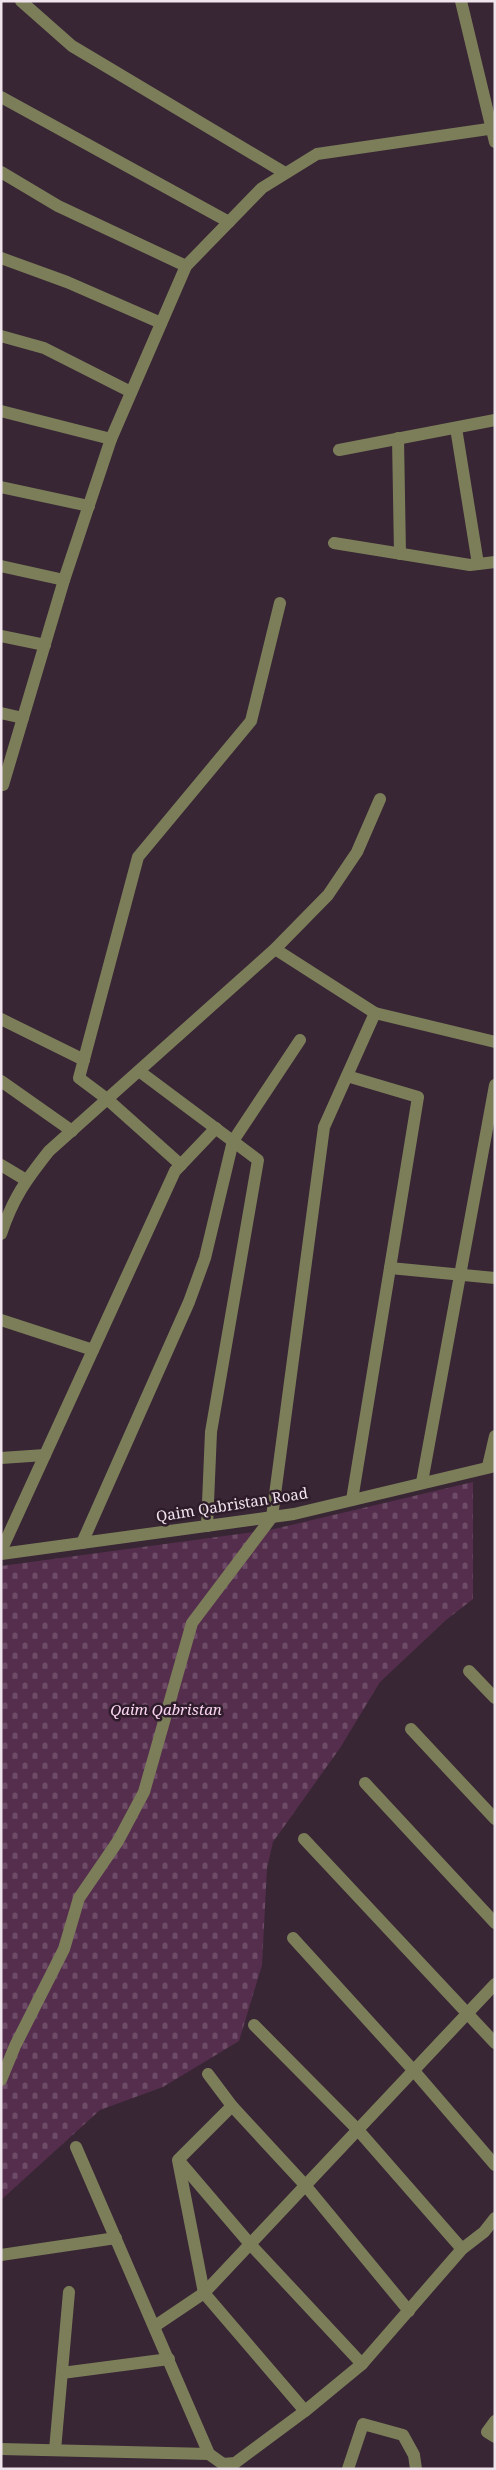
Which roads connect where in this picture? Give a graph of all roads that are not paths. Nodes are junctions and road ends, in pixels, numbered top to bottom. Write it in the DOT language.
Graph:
graph roads {
  1 [pos="21,1"];
  2 [pos="461,1"];
  3 [pos="1,97"];
  4 [pos="493,133"];
  5 [pos="1,172"];
  6 [pos="285,173"];
  7 [pos="229,222"];
  8 [pos="1,258"];
  9 [pos="186,266"];
  10 [pos="161,323"];
  11 [pos="1,336"];
  12 [pos="131,392"];
  13 [pos="1,411"];
  14 [pos="495,420"];
  15 [pos="456,428"];
  16 [pos="398,438"];
  17 [pos="111,439"];
  18 [pos="339,450"];
  19 [pos="1,487"];
  20 [pos="89,506"];
  21 [pos="334,543"];
  22 [pos="400,554"];
  23 [pos="495,562"];
  24 [pos="478,564"];
  25 [pos="1,566"];
  26 [pos="64,580"];
  27 [pos="280,603"];
  28 [pos="1,636"];
  29 [pos="45,645"];
  30 [pos="1,713"];
  31 [pos="23,718"];
  32 [pos="2,786"];
  33 [pos="380,800"];
  34 [pos="275,949"];
  35 [pos="375,1013"];
  36 [pos="1,1019"];
  37 [pos="300,1040"];
  38 [pos="495,1042"];
  39 [pos="84,1060"];
  40 [pos="139,1071"];
  41 [pos="347,1076"];
  42 [pos="1,1081"];
  43 [pos="495,1086"];
  44 [pos="107,1099"];
  45 [pos="216,1128"];
  46 [pos="72,1131"];
  47 [pos="233,1141"];
  48 [pos="181,1164"];
  49 [pos="1,1165"];
  50 [pos="26,1180"];
  51 [pos="1,1234"];
  52 [pos="390,1268"];
  53 [pos="460,1274"];
  54 [pos="495,1278"];
  55 [pos="1,1320"];
  56 [pos="93,1350"];
  57 [pos="495,1436"];
  58 [pos="45,1455"];
  59 [pos="1,1458"];
  60 [pos="492,1466"];
  61 [pos="422,1482"];
  62 [pos="352,1500"];
  63 [pos="272,1517"];
  64 [pos="208,1526"];
  65 [pos="82,1543"];
  66 [pos="1,1552"];
  67 [pos="469,1671"];
  68 [pos="495,1698"];
  69 [pos="411,1729"];
  70 [pos="365,1783"];
  71 [pos="495,1819"];
  72 [pos="304,1839"];
  73 [pos="495,1923"];
  74 [pos="293,1938"];
  75 [pos="495,1984"];
  76 [pos="467,2014"];
  77 [pos="254,2025"];
  78 [pos="495,2043"];
  79 [pos="414,2071"];
  80 [pos="208,2074"];
  81 [pos="1,2080"];
  82 [pos="232,2106"];
  83 [pos="358,2130"];
  84 [pos="76,2147"];
  85 [pos="178,2160"];
  86 [pos="495,2165"];
  87 [pos="306,2185"];
  88 [pos="495,2218"];
  89 [pos="116,2238"];
  90 [pos="250,2244"];
  91 [pos="462,2249"];
  92 [pos="1,2255"];
  93 [pos="69,2292"];
  94 [pos="204,2292"];
  95 [pos="409,2311"];
  96 [pos="155,2326"];
  97 [pos="169,2359"];
  98 [pos="362,2364"];
  99 [pos="62,2373"];
  100 [pos="305,2411"];
  101 [pos="495,2421"];
  102 [pos="495,2437"];
  103 [pos="1,2449"];
  104 [pos="55,2450"];
  105 [pos="209,2454"];
  106 [pos="348,2469"];
  107 [pos="416,2469"];
  1 -- 6 [label="street"];
  2 -- 4 [label="street"];
  3 -- 7 [label="street"];
  4 -- 6 [label="street"];
  5 -- 9 [label="street"];
  6 -- 7 [label="street"];
  7 -- 9 [label="street"];
  8 -- 10 [label="street"];
  9 -- 10 [label="street"];
  10 -- 12 [label="street"];
  11 -- 12 [label="street"];
  12 -- 17 [label="street"];
  13 -- 17 [label="street"];
  14 -- 15 [label="street"];
  15 -- 16 [label="street"];
  15 -- 24 [label="street"];
  16 -- 18 [label="street"];
  16 -- 22 [label="street"];
  17 -- 20 [label="street"];
  19 -- 20 [label="street"];
  20 -- 26 [label="street"];
  21 -- 22 [label="street"];
  22 -- 24 [label="street"];
  23 -- 24 [label="street"];
  25 -- 26 [label="street"];
  26 -- 29 [label="street"];
  27 -- 39 [label="street"];
  28 -- 29 [label="street"];
  29 -- 31 [label="street"];
  30 -- 31 [label="street"];
  31 -- 32 [label="street"];
  33 -- 34 [label="street"];
  34 -- 35 [label="street"];
  34 -- 40 [label="street"];
  35 -- 38 [label="street"];
  35 -- 41 [label="street"];
  36 -- 39 [label="street"];
  37 -- 47 [label="street"];
  39 -- 44 [label="street"];
  40 -- 44 [label="street"];
  40 -- 45 [label="street"];
  41 -- 52 [label="street"];
  41 -- 63 [label="street"];
  42 -- 46 [label="street"];
  43 -- 53 [label="street"];
  44 -- 46 [label="street"];
  44 -- 48 [label="street"];
  45 -- 47 [label="street"];
  45 -- 48 [label="street"];
  46 -- 50 [label="street"];
  47 -- 64 [label="street"];
  47 -- 65 [label="street"];
  48 -- 56 [label="street"];
  49 -- 50 [label="street"];
  50 -- 51 [label="street"];
  52 -- 53 [label="street"];
  52 -- 62 [label="street"];
  53 -- 54 [label="street"];
  53 -- 61 [label="street"];
  55 -- 56 [label="street"];
  56 -- 58 [label="street"];
  57 -- 60 [label="street"];
  58 -- 59 [label="street"];
  58 -- 66 [label="street"];
  60 -- 61 [label="street, Qaim Qabristan Road"];
  61 -- 62 [label="street, Qaim Qabristan Road"];
  62 -- 63 [label="street, Qaim Qabristan Road"];
  63 -- 64 [label="street, Qaim Qabristan Road"];
  63 -- 81 [label="street"];
  64 -- 65 [label="street, Qaim Qabristan Road"];
  65 -- 66 [label="street, Qaim Qabristan Road"];
  67 -- 68 [label="street"];
  69 -- 71 [label="street"];
  70 -- 73 [label="street"];
  72 -- 76 [label="street"];
  74 -- 79 [label="street"];
  75 -- 76 [label="street"];
  76 -- 78 [label="street"];
  76 -- 79 [label="street"];
  77 -- 83 [label="street"];
  79 -- 83 [label="street"];
  79 -- 86 [label="street"];
  80 -- 82 [label="street"];
  82 -- 85 [label="street"];
  82 -- 87 [label="street"];
  83 -- 87 [label="street"];
  83 -- 91 [label="street"];
  84 -- 89 [label="street"];
  85 -- 90 [label="street"];
  85 -- 94 [label="street"];
  87 -- 90 [label="street"];
  87 -- 95 [label="street"];
  88 -- 91 [label="street"];
  89 -- 92 [label="street"];
  89 -- 96 [label="street"];
  90 -- 94 [label="street"];
  90 -- 98 [label="street"];
  91 -- 95 [label="street"];
  93 -- 99 [label="street"];
  94 -- 96 [label="street"];
  94 -- 100 [label="street"];
  95 -- 98 [label="street"];
  96 -- 97 [label="street"];
  97 -- 99 [label="street"];
  97 -- 105 [label="street"];
  98 -- 100 [label="street"];
  99 -- 104 [label="street"];
  100 -- 105 [label="street"];
  101 -- 102 [label="street"];
  103 -- 104 [label="street"];
  104 -- 105 [label="street"];
  106 -- 107 [label="street"];
}
